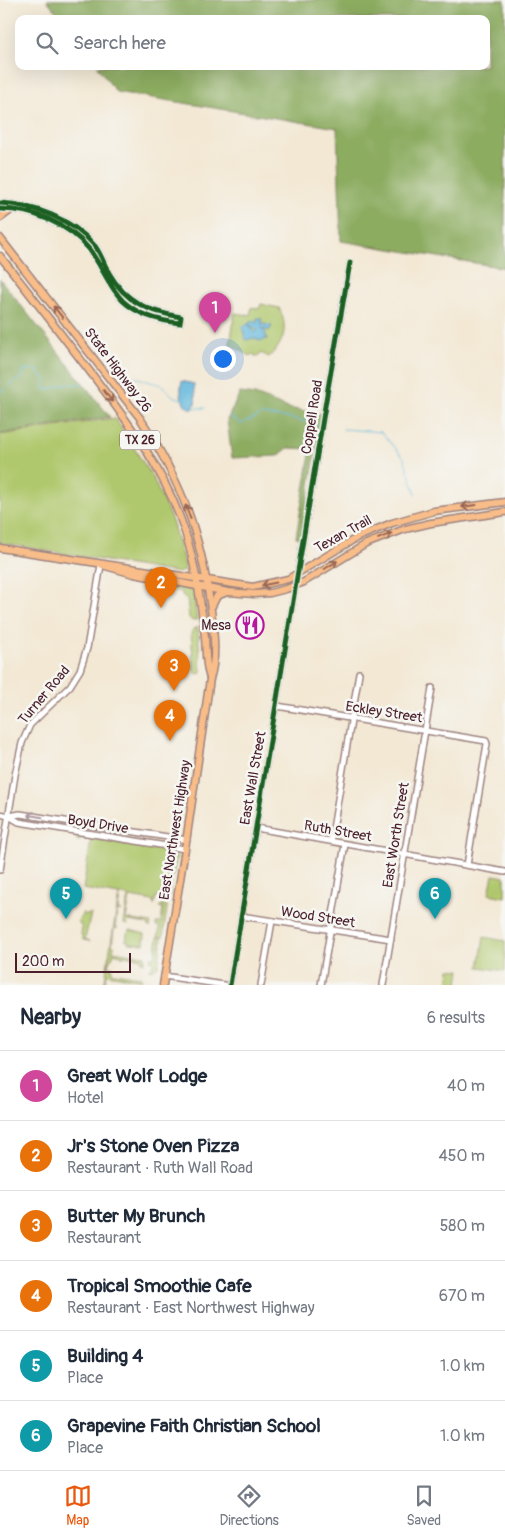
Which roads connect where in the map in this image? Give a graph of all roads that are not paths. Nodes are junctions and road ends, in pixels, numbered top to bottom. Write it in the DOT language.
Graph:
graph roads {
  1 [pos="0,203"];
  2 [pos="0,209"];
  3 [pos="11,210"];
  4 [pos="0,218"];
  5 [pos="0,238"];
  6 [pos="0,256"];
  7 [pos="350,263"];
  8 [pos="87,351"];
  9 [pos="78,357"];
  10 [pos="505,502"];
  11 [pos="505,512"];
  12 [pos="402,520"];
  13 [pos="405,529"];
  14 [pos="0,548"];
  15 [pos="191,554"];
  16 [pos="203,559"];
  17 [pos="101,564"];
  18 [pos="298,574"];
  19 [pos="182,576"];
  20 [pos="195,578"];
  21 [pos="206,580"];
  22 [pos="219,582"];
  23 [pos="197,585"];
  24 [pos="296,585"];
  25 [pos="208,588"];
  26 [pos="228,592"];
  27 [pos="211,610"];
  28 [pos="359,673"];
  29 [pos="210,679"];
  30 [pos="432,688"];
  31 [pos="277,706"];
  32 [pos="351,718"];
  33 [pos="425,730"];
  34 [pos="0,814"];
  35 [pos="9,816"];
  36 [pos="70,821"];
  37 [pos="256,828"];
  38 [pos="65,830"];
  39 [pos="73,831"];
  40 [pos="186,840"];
  41 [pos="332,841"];
  42 [pos="345,844"];
  43 [pos="185,849"];
  44 [pos="405,854"];
  45 [pos="467,865"];
  46 [pos="0,870"];
  47 [pos="505,872"];
  48 [pos="241,916"];
  49 [pos="272,921"];
  50 [pos="330,930"];
  51 [pos="391,939"];
  52 [pos="164,976"];
  53 [pos="163,985"];
  54 [pos="224,985"];
  55 [pos="230,985"];
  56 [pos="261,985"];
  57 [pos="321,985"];
  58 [pos="383,985"];
  1 -- 3 [label="street"];
  2 -- 3 [label="street"];
  3 -- 4 [label="main road"];
  8 -- 5 [label="main road, State Highway 26 / TX 26, one-way"];
  6 -- 9 [label="main road, State Highway 26 / TX 26"];
  7 -- 18 [label="street, Coppell Road"];
  8 -- 9 [label="main road"];
  16 -- 8 [label="main road, State Highway 26 / TX 26, one-way"];
  9 -- 15 [label="main road, State Highway 26 / TX 26, one-way"];
  10 -- 12 [label="main road, Texan Trail, one-way"];
  11 -- 13 [label="main road, Texan Trail"];
  12 -- 13 [label="main road"];
  12 -- 18 [label="main road, Texan Trail"];
  24 -- 13 [label="main road, Texan Trail, one-way"];
  14 -- 17 [label="main road"];
  15 -- 19 [label="main road"];
  15 -- 20 [label="main road, State Highway 26 / TX 26"];
  16 -- 21 [label="main road, State Highway 26 / TX 26"];
  16 -- 22 [label="main road, TX 26"];
  17 -- 19 [label="main road, Texan Trail"];
  17 -- 23 [label="main road, Texan Trail"];
  17 -- 35 [label="street, Turner Road"];
  18 -- 22 [label="main road, Texan Trail, one-way"];
  18 -- 24 [label="street, East Wall Street"];
  19 -- 20 [label="main road, Texan Trail"];
  20 -- 21 [label="main road, Texan Trail"];
  20 -- 23 [label="main road, State Highway 26 / TX 26"];
  21 -- 22 [label="main road, Texan Trail"];
  21 -- 25 [label="main road, State Highway 26 / TX 26"];
  23 -- 25 [label="main road, Texan Trail"];
  23 -- 29 [label="main road, East Northwest Highway"];
  24 -- 26 [label="main road, Texan Trail"];
  24 -- 31 [label="street, East Wall Street"];
  25 -- 26 [label="main road, Texan Trail"];
  25 -- 27 [label="main road, East Northwest Highway"];
  26 -- 27 [label="main road"];
  27 -- 29 [label="main road, East Northwest Highway"];
  28 -- 32 [label="street"];
  29 -- 40 [label="main road, East Northwest Highway"];
  30 -- 33 [label="street, East Worth Street"];
  31 -- 32 [label="street, Eckley Street"];
  31 -- 37 [label="street, East Wall Street"];
  32 -- 33 [label="street, Eckley Street"];
  32 -- 41 [label="street"];
  33 -- 44 [label="street, East Worth Street"];
  33 -- 45 [label="street, Eckley Street"];
  34 -- 35 [label="street, Boyd Drive"];
  36 -- 35 [label="street, Boyd Drive, one-way"];
  35 -- 38 [label="street, Boyd Drive"];
  35 -- 46 [label="street, Turner Road"];
  36 -- 38 [label="street"];
  36 -- 39 [label="street"];
  36 -- 40 [label="street, Boyd Drive"];
  37 -- 41 [label="street, Ruth Street"];
  37 -- 48 [label="street, East Wall Street"];
  38 -- 39 [label="street, Boyd Drive"];
  39 -- 43 [label="street, Boyd Drive"];
  40 -- 43 [label="main road, East Northwest Highway"];
  41 -- 42 [label="street, Ruth Street"];
  42 -- 44 [label="street, Ruth Street"];
  42 -- 50 [label="street"];
  43 -- 52 [label="main road, East Northwest Highway"];
  44 -- 45 [label="street, Ruth Street"];
  44 -- 51 [label="street, East Worth Street"];
  45 -- 47 [label="street, Ruth Street"];
  48 -- 49 [label="street, Wood Street"];
  48 -- 55 [label="street, East Wall Street"];
  49 -- 50 [label="street, Wood Street"];
  49 -- 56 [label="street"];
  50 -- 51 [label="street, Wood Street"];
  50 -- 57 [label="street"];
  51 -- 58 [label="street, East Worth Street"];
  52 -- 53 [label="main road, East Northwest Highway"];
  52 -- 54 [label="street"];
}
